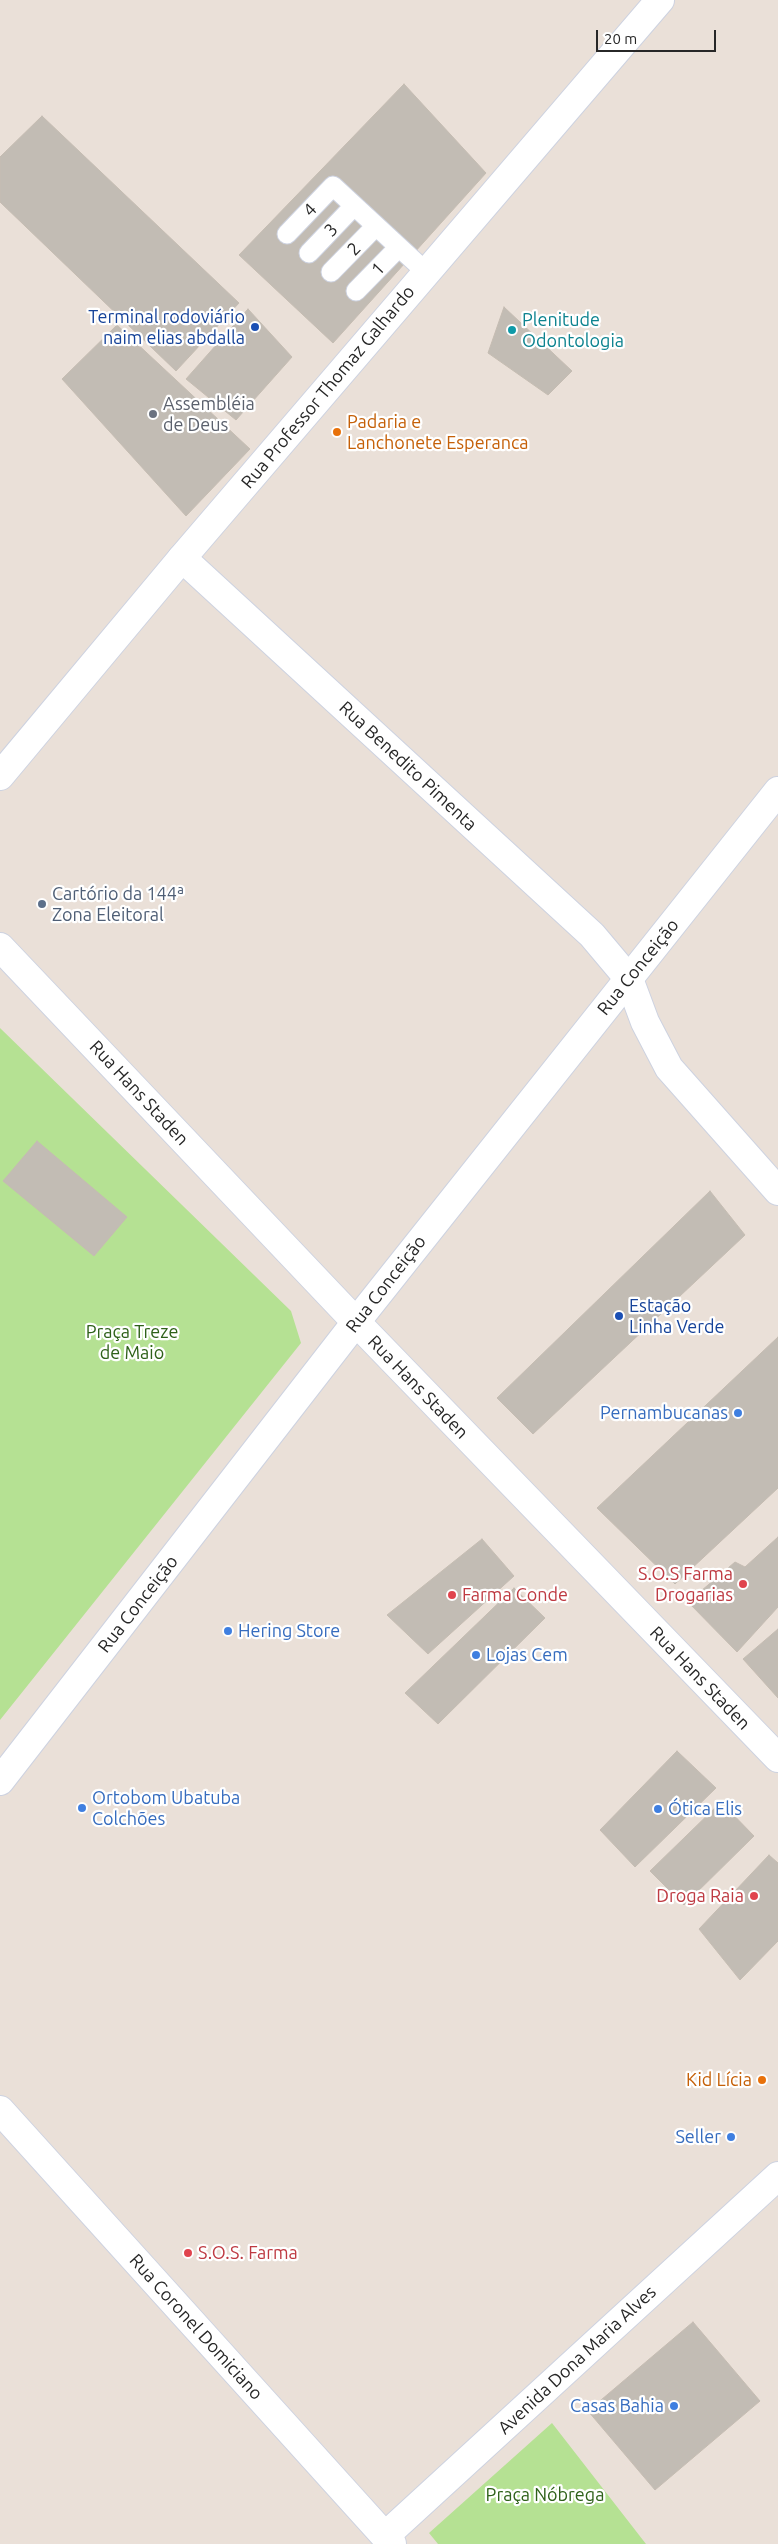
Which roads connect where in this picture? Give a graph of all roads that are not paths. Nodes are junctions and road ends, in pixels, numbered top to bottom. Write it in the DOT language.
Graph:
graph roads {
  1 [pos="660,0"];
  2 [pos="354,206"];
  3 [pos="376,226"];
  4 [pos="287,234"];
  5 [pos="399,247"];
  6 [pos="309,253"];
  7 [pos="331,272"];
  8 [pos="426,272"];
  9 [pos="356,291"];
  10 [pos="182,558"];
  11 [pos="0,776"];
  12 [pos="778,791"];
  13 [pos="0,946"];
  14 [pos="629,979"];
  15 [pos="778,1191"];
  16 [pos="356,1322"];
  17 [pos="778,1758"];
  18 [pos="0,1781"];
  19 [pos="0,2110"];
  20 [pos="778,2176"];
  21 [pos="385,2541"];
  1 -- 8 [label="street, Rua Professor Thomaz Galhardo"];
  2 -- 3 [label="lane"];
  2 -- 4 [label="lane, 4"];
  2 -- 6 [label="lane, 3"];
  3 -- 5 [label="lane"];
  3 -- 7 [label="lane, 2"];
  5 -- 8 [label="lane"];
  5 -- 9 [label="lane, 1"];
  8 -- 10 [label="street, Rua Professor Thomaz Galhardo"];
  10 -- 11 [label="street, Rua Professor Thomaz Galhardo"];
  10 -- 14 [label="street, Rua Benedito Pimenta"];
  12 -- 14 [label="street, Rua Conceição"];
  13 -- 16 [label="street, Rua Hans Staden"];
  14 -- 15 [label="street"];
  14 -- 16 [label="street, Rua Conceição"];
  16 -- 17 [label="street, Rua Hans Staden"];
  16 -- 18 [label="street, Rua Conceição"];
  19 -- 21 [label="street, Rua Coronel Domiciano"];
  20 -- 21 [label="street, Avenida Dona Maria Alves"];
}
